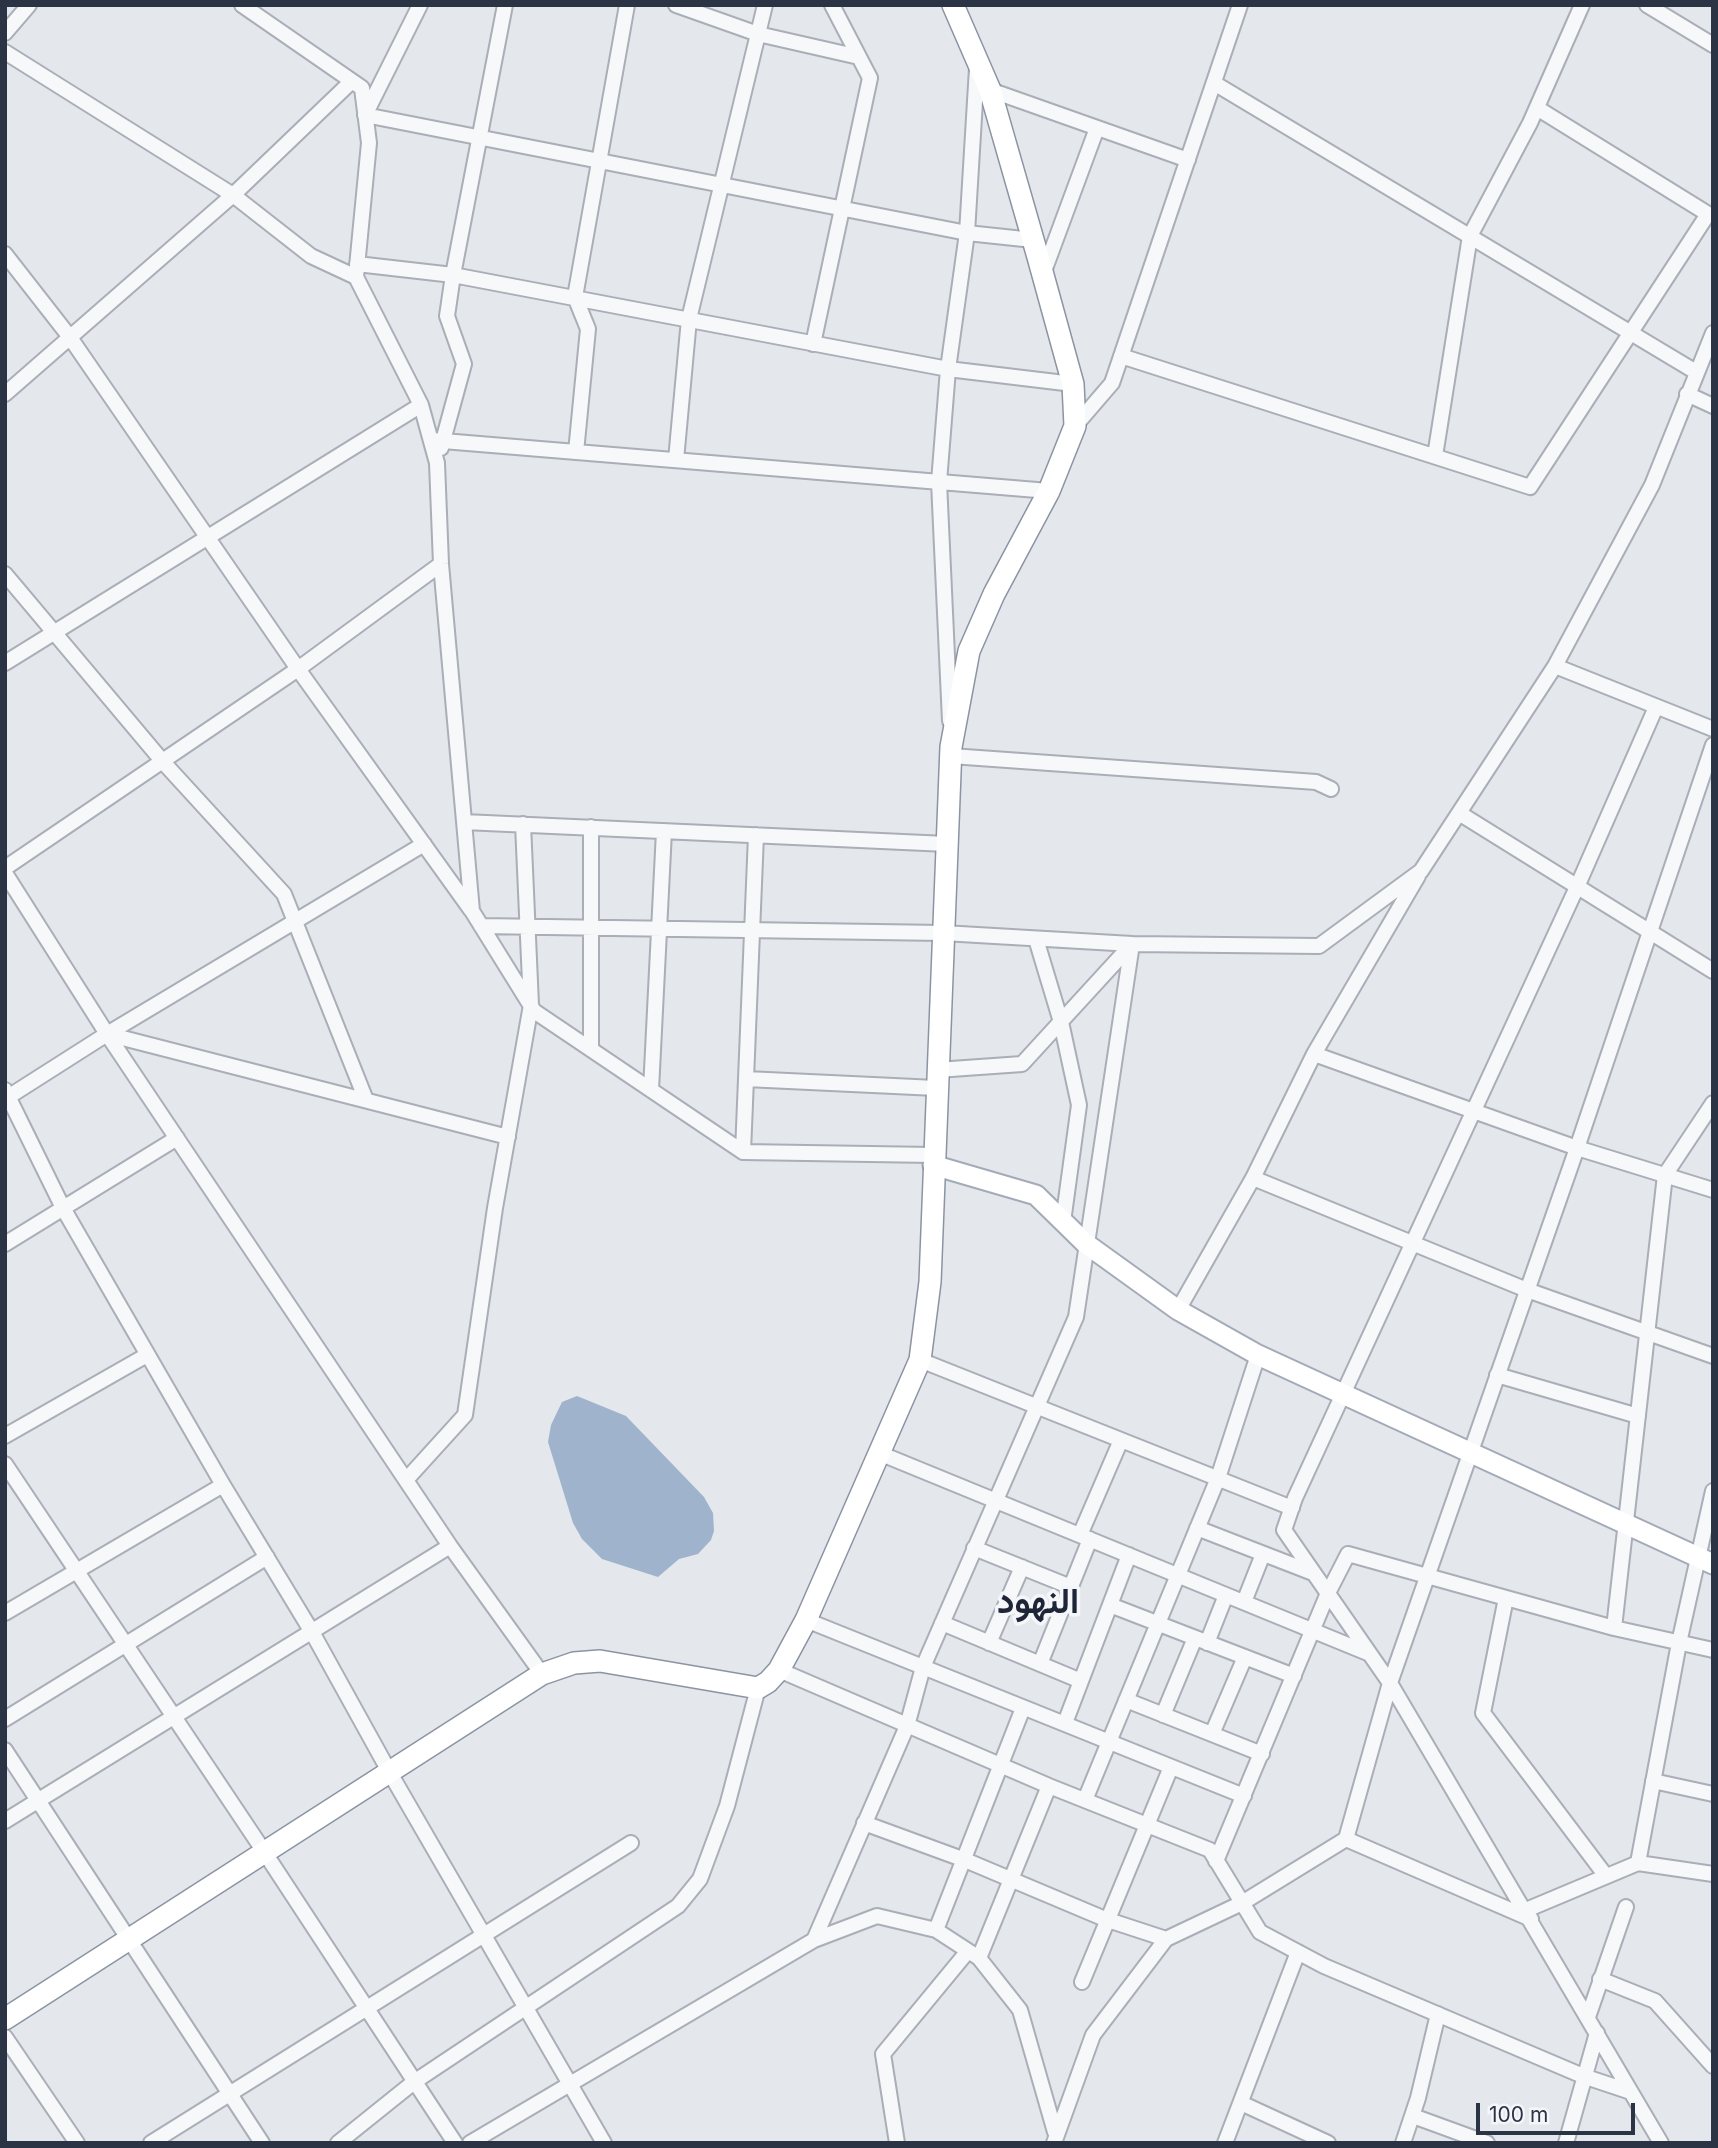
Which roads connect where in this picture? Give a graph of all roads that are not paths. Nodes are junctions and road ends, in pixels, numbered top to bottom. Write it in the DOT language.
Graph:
graph roads {
  1 [pos="29,5"];
  2 [pos="242,5"];
  3 [pos="420,5"];
  4 [pos="505,5"];
  5 [pos="627,5"];
  6 [pos="676,5"];
  7 [pos="765,5"];
  8 [pos="832,5"];
  9 [pos="953,5"];
  10 [pos="1240,5"];
  11 [pos="1582,5"];
  12 [pos="1647,5"];
  13 [pos="5,33"];
  14 [pos="758,34"];
  15 [pos="1713,44"];
  16 [pos="5,52"];
  17 [pos="859,57"];
  18 [pos="978,63"];
  19 [pos="352,81"];
  20 [pos="1214,83"];
  21 [pos="990,90"];
  22 [pos="1536,108"];
  23 [pos="365,115"];
  24 [pos="1097,128"];
  25 [pos="478,136"];
  26 [pos="599,160"];
  27 [pos="1188,160"];
  28 [pos="721,184"];
  29 [pos="233,195"];
  30 [pos="842,209"];
  31 [pos="1711,216"];
  32 [pos="967,233"];
  33 [pos="1470,236"];
  34 [pos="1032,240"];
  35 [pos="5,254"];
  36 [pos="357,270"];
  37 [pos="453,275"];
  38 [pos="1042,277"];
  39 [pos="575,297"];
  40 [pos="689,319"];
  41 [pos="1629,332"];
  42 [pos="1713,333"];
  43 [pos="69,336"];
  44 [pos="813,344"];
  45 [pos="1121,356"];
  46 [pos="948,369"];
  47 [pos="1696,372"];
  48 [pos="1073,384"];
  49 [pos="5,394"];
  50 [pos="1687,394"];
  51 [pos="421,405"];
  52 [pos="1713,406"];
  53 [pos="1075,426"];
  54 [pos="437,440"];
  55 [pos="576,452"];
  56 [pos="1435,456"];
  57 [pos="676,460"];
  58 [pos="939,482"];
  59 [pos="1049,491"];
  60 [pos="205,537"];
  61 [pos="441,564"];
  62 [pos="5,574"];
  63 [pos="52,633"];
  64 [pos="5,663"];
  65 [pos="1555,666"];
  66 [pos="298,670"];
  67 [pos="1656,706"];
  68 [pos="1713,729"];
  69 [pos="1713,745"];
  70 [pos="951,752"];
  71 [pos="164,763"];
  72 [pos="1331,789"];
  73 [pos="1459,813"];
  74 [pos="464,821"];
  75 [pos="523,824"];
  76 [pos="592,828"];
  77 [pos="664,831"];
  78 [pos="757,835"];
  79 [pos="424,844"];
  80 [pos="947,844"];
  81 [pos="5,871"];
  82 [pos="1421,871"];
  83 [pos="1577,887"];
  84 [pos="472,911"];
  85 [pos="295,921"];
  86 [pos="481,926"];
  87 [pos="528,926"];
  88 [pos="591,927"];
  89 [pos="659,929"];
  90 [pos="752,930"];
  91 [pos="1648,931"];
  92 [pos="943,933"];
  93 [pos="1036,939"];
  94 [pos="1132,944"];
  95 [pos="1713,971"];
  96 [pos="531,1005"];
  97 [pos="1060,1022"];
  98 [pos="107,1034"];
  99 [pos="591,1049"];
  100 [pos="1314,1054"];
  101 [pos="746,1079"];
  102 [pos="937,1079"];
  103 [pos="651,1090"];
  104 [pos="6,1095"];
  105 [pos="366,1100"];
  106 [pos="1713,1103"];
  107 [pos="1473,1111"];
  108 [pos="508,1137"];
  109 [pos="177,1138"];
  110 [pos="1577,1148"];
  111 [pos="743,1152"];
  112 [pos="933,1160"];
  113 [pos="1665,1175"];
  114 [pos="1253,1178"];
  115 [pos="1713,1190"];
  116 [pos="63,1208"];
  117 [pos="1063,1222"];
  118 [pos="5,1244"];
  119 [pos="1085,1244"];
  120 [pos="1413,1244"];
  121 [pos="1527,1290"];
  122 [pos="1178,1310"];
  123 [pos="1648,1331"];
  124 [pos="147,1355"];
  125 [pos="1258,1355"];
  126 [pos="1713,1356"];
  127 [pos="920,1360"];
  128 [pos="1497,1375"];
  129 [pos="1345,1394"];
  130 [pos="1035,1406"];
  131 [pos="1638,1416"];
  132 [pos="5,1436"];
  133 [pos="1121,1440"];
  134 [pos="1470,1452"];
  135 [pos="879,1453"];
  136 [pos="5,1464"];
  137 [pos="1218,1478"];
  138 [pos="406,1479"];
  139 [pos="223,1486"];
  140 [pos="1713,1491"];
  141 [pos="994,1500"];
  142 [pos="1292,1508"];
  143 [pos="1625,1524"];
  144 [pos="1197,1528"];
  145 [pos="1085,1537"];
  146 [pos="450,1546"];
  147 [pos="974,1548"];
  148 [pos="1263,1554"];
  149 [pos="1129,1555"];
  150 [pos="267,1557"];
  151 [pos="1705,1560"];
  152 [pos="1022,1567"];
  153 [pos="76,1569"];
  154 [pos="1315,1573"];
  155 [pos="1177,1575"];
  156 [pos="1427,1576"];
  157 [pos="1071,1587"];
  158 [pos="1328,1593"];
  159 [pos="1226,1595"];
  160 [pos="1506,1598"];
  161 [pos="1244,1602"];
  162 [pos="1110,1605"];
  163 [pos="5,1613"];
  164 [pos="806,1620"];
  165 [pos="942,1623"];
  166 [pos="1157,1623"];
  167 [pos="1614,1628"];
  168 [pos="1313,1630"];
  169 [pos="312,1632"];
  170 [pos="1201,1640"];
  171 [pos="989,1643"];
  172 [pos="1679,1643"];
  173 [pos="124,1644"];
  174 [pos="1713,1650"];
  175 [pos="1370,1655"];
  176 [pos="1245,1657"];
  177 [pos="1040,1664"];
  178 [pos="923,1667"];
  179 [pos="779,1670"];
  180 [pos="542,1674"];
  181 [pos="1294,1676"];
  182 [pos="1081,1681"];
  183 [pos="1390,1683"];
  184 [pos="758,1688"];
  185 [pos="1126,1700"];
  186 [pos="1023,1707"];
  187 [pos="172,1715"];
  188 [pos="1163,1715"];
  189 [pos="5,1719"];
  190 [pos="1065,1723"];
  191 [pos="907,1726"];
  192 [pos="1212,1734"];
  193 [pos="1109,1741"];
  194 [pos="5,1751"];
  195 [pos="1262,1754"];
  196 [pos="1003,1765"];
  197 [pos="1171,1767"];
  198 [pos="390,1773"];
  199 [pos="1653,1781"];
  200 [pos="1049,1786"];
  201 [pos="1713,1794"];
  202 [pos="1244,1796"];
  203 [pos="1085,1800"];
  204 [pos="38,1802"];
  205 [pos="5,1821"];
  206 [pos="864,1823"];
  207 [pos="1148,1825"];
  208 [pos="1346,1839"];
  209 [pos="631,1843"];
  210 [pos="265,1853"];
  211 [pos="965,1860"];
  212 [pos="1216,1861"];
  213 [pos="1637,1863"];
  214 [pos="1713,1874"];
  215 [pos="1606,1876"];
  216 [pos="1010,1881"];
  217 [pos="1242,1903"];
  218 [pos="1626,1907"];
  219 [pos="1529,1914"];
  220 [pos="1105,1919"];
  221 [pos="936,1930"];
  222 [pos="484,1937"];
  223 [pos="1166,1939"];
  224 [pos="814,1940"];
  225 [pos="127,1941"];
  226 [pos="1298,1952"];
  227 [pos="973,1954"];
  228 [pos="1600,1979"];
  229 [pos="1082,1982"];
  230 [pos="525,2008"];
  231 [pos="366,2009"];
  232 [pos="1438,2014"];
  233 [pos="1588,2017"];
  234 [pos="5,2019"];
  235 [pos="1597,2033"];
  236 [pos="5,2037"];
  237 [pos="1713,2066"];
  238 [pos="1583,2076"];
  239 [pos="414,2082"];
  240 [pos="569,2085"];
  241 [pos="1631,2092"];
  242 [pos="229,2094"];
  243 [pos="1241,2103"];
  244 [pos="1413,2116"];
  245 [pos="1054,2138"];
  246 [pos="77,2143"];
  247 [pos="151,2143"];
  248 [pos="262,2143"];
  249 [pos="338,2143"];
  250 [pos="455,2143"];
  251 [pos="470,2143"];
  252 [pos="604,2143"];
  253 [pos="897,2143"];
  254 [pos="1225,2143"];
  255 [pos="1328,2143"];
  256 [pos="1403,2143"];
  257 [pos="1487,2143"];
  258 [pos="1566,2143"];
  259 [pos="1661,2143"];
  1 -- 13 [label="street"];
  2 -- 19 [label="street"];
  3 -- 23 [label="street"];
  4 -- 25 [label="street"];
  5 -- 26 [label="street"];
  6 -- 14 [label="street"];
  7 -- 14 [label="street"];
  8 -- 17 [label="street"];
  9 -- 18 [label="highway"];
  10 -- 20 [label="street"];
  11 -- 22 [label="street"];
  12 -- 15 [label="street"];
  14 -- 17 [label="street"];
  14 -- 28 [label="street"];
  16 -- 29 [label="street"];
  17 -- 30 [label="street"];
  18 -- 21 [label="highway"];
  18 -- 32 [label="street"];
  19 -- 23 [label="street"];
  19 -- 29 [label="street"];
  20 -- 27 [label="street"];
  20 -- 33 [label="street"];
  21 -- 24 [label="street"];
  21 -- 34 [label="highway"];
  22 -- 31 [label="street"];
  22 -- 33 [label="street"];
  23 -- 25 [label="street"];
  23 -- 36 [label="street"];
  24 -- 27 [label="street"];
  24 -- 38 [label="street"];
  25 -- 26 [label="street"];
  25 -- 37 [label="street"];
  26 -- 28 [label="street"];
  26 -- 39 [label="street"];
  27 -- 45 [label="street"];
  28 -- 30 [label="street"];
  28 -- 40 [label="street"];
  29 -- 36 [label="street"];
  29 -- 43 [label="street"];
  30 -- 32 [label="street"];
  30 -- 44 [label="street"];
  31 -- 41 [label="street"];
  32 -- 34 [label="street"];
  32 -- 46 [label="street"];
  33 -- 41 [label="street"];
  33 -- 56 [label="street"];
  34 -- 38 [label="highway"];
  35 -- 43 [label="street"];
  36 -- 37 [label="street"];
  36 -- 51 [label="street"];
  37 -- 39 [label="street"];
  37 -- 54 [label="street"];
  38 -- 48 [label="highway"];
  39 -- 40 [label="street"];
  39 -- 55 [label="street"];
  40 -- 44 [label="street"];
  40 -- 57 [label="street"];
  41 -- 47 [label="street"];
  41 -- 56 [label="street"];
  42 -- 47 [label="street"];
  43 -- 49 [label="street"];
  43 -- 60 [label="street"];
  44 -- 46 [label="street"];
  45 -- 53 [label="street"];
  45 -- 56 [label="street"];
  46 -- 48 [label="street"];
  46 -- 58 [label="street"];
  47 -- 50 [label="street"];
  48 -- 53 [label="highway"];
  50 -- 52 [label="street"];
  50 -- 65 [label="street"];
  51 -- 54 [label="street"];
  51 -- 60 [label="street"];
  53 -- 59 [label="highway"];
  54 -- 55 [label="street"];
  54 -- 61 [label="street"];
  55 -- 57 [label="street"];
  57 -- 58 [label="street"];
  58 -- 59 [label="street"];
  58 -- 70 [label="street"];
  59 -- 70 [label="highway"];
  60 -- 63 [label="street"];
  60 -- 66 [label="street"];
  61 -- 66 [label="street"];
  61 -- 74 [label="street"];
  62 -- 63 [label="street"];
  63 -- 64 [label="street"];
  63 -- 71 [label="street"];
  65 -- 67 [label="street"];
  65 -- 73 [label="street"];
  66 -- 71 [label="street"];
  66 -- 79 [label="street"];
  67 -- 68 [label="street"];
  67 -- 83 [label="street"];
  69 -- 91 [label="street"];
  70 -- 72 [label="street"];
  70 -- 80 [label="highway"];
  71 -- 81 [label="street"];
  71 -- 85 [label="street"];
  73 -- 82 [label="street"];
  73 -- 83 [label="street"];
  74 -- 75 [label="street"];
  74 -- 84 [label="street"];
  75 -- 76 [label="street"];
  75 -- 87 [label="street"];
  76 -- 77 [label="street"];
  76 -- 88 [label="street"];
  77 -- 78 [label="street"];
  77 -- 89 [label="street"];
  78 -- 80 [label="street"];
  78 -- 90 [label="street"];
  79 -- 84 [label="street"];
  79 -- 85 [label="street"];
  80 -- 92 [label="highway"];
  81 -- 98 [label="street"];
  82 -- 94 [label="street"];
  82 -- 100 [label="street"];
  83 -- 91 [label="street"];
  83 -- 107 [label="street"];
  84 -- 86 [label="street"];
  85 -- 98 [label="street"];
  85 -- 105 [label="street"];
  86 -- 87 [label="street"];
  86 -- 96 [label="street"];
  87 -- 88 [label="street"];
  87 -- 96 [label="street"];
  88 -- 89 [label="street"];
  88 -- 99 [label="street"];
  89 -- 90 [label="street"];
  89 -- 103 [label="street"];
  90 -- 92 [label="street"];
  90 -- 101 [label="street"];
  91 -- 95 [label="street"];
  91 -- 110 [label="street"];
  92 -- 93 [label="street"];
  92 -- 102 [label="highway"];
  93 -- 94 [label="street"];
  93 -- 97 [label="street"];
  94 -- 97 [label="street"];
  94 -- 119 [label="street"];
  96 -- 99 [label="street"];
  96 -- 108 [label="street"];
  97 -- 102 [label="street"];
  97 -- 117 [label="street"];
  98 -- 104 [label="street"];
  98 -- 105 [label="street"];
  98 -- 109 [label="street"];
  99 -- 103 [label="street"];
  100 -- 107 [label="street"];
  100 -- 114 [label="street"];
  101 -- 102 [label="street"];
  101 -- 111 [label="street"];
  102 -- 112 [label="highway"];
  103 -- 111 [label="street"];
  104 -- 116 [label="street"];
  105 -- 108 [label="street"];
  106 -- 113 [label="street"];
  107 -- 110 [label="street"];
  107 -- 120 [label="street"];
  108 -- 138 [label="street"];
  109 -- 116 [label="street"];
  109 -- 138 [label="street"];
  110 -- 113 [label="street"];
  110 -- 121 [label="street"];
  111 -- 112 [label="street"];
  112 -- 117 [label="main road"];
  112 -- 127 [label="highway"];
  113 -- 115 [label="street"];
  113 -- 123 [label="street"];
  114 -- 120 [label="street"];
  114 -- 122 [label="street"];
  116 -- 118 [label="street"];
  116 -- 124 [label="street"];
  117 -- 119 [label="main road"];
  119 -- 122 [label="main road"];
  119 -- 130 [label="street"];
  120 -- 121 [label="street"];
  120 -- 129 [label="street"];
  121 -- 123 [label="street"];
  121 -- 128 [label="street"];
  122 -- 125 [label="main road"];
  123 -- 126 [label="street"];
  123 -- 131 [label="street"];
  124 -- 132 [label="street"];
  124 -- 139 [label="street"];
  125 -- 129 [label="main road"];
  125 -- 137 [label="street"];
  127 -- 130 [label="street"];
  127 -- 135 [label="highway"];
  128 -- 131 [label="street"];
  128 -- 134 [label="street"];
  129 -- 134 [label="main road"];
  129 -- 142 [label="street"];
  130 -- 133 [label="street"];
  130 -- 141 [label="street"];
  131 -- 143 [label="street"];
  133 -- 137 [label="street"];
  133 -- 145 [label="street"];
  134 -- 143 [label="main road"];
  134 -- 156 [label="street"];
  135 -- 141 [label="street"];
  135 -- 164 [label="highway"];
  136 -- 153 [label="street"];
  137 -- 142 [label="street"];
  137 -- 144 [label="street"];
  138 -- 146 [label="street"];
  139 -- 150 [label="street"];
  139 -- 153 [label="street"];
  140 -- 151 [label="street"];
  141 -- 145 [label="street"];
  141 -- 147 [label="street"];
  142 -- 154 [label="street"];
  143 -- 151 [label="main road"];
  143 -- 167 [label="street"];
  144 -- 148 [label="street"];
  144 -- 155 [label="street"];
  145 -- 149 [label="street"];
  145 -- 157 [label="street"];
  146 -- 169 [label="street"];
  146 -- 180 [label="street"];
  147 -- 152 [label="street"];
  147 -- 165 [label="street"];
  148 -- 154 [label="street"];
  148 -- 161 [label="street"];
  149 -- 155 [label="street"];
  149 -- 162 [label="street"];
  150 -- 169 [label="street"];
  150 -- 173 [label="street"];
  151 -- 172 [label="street"];
  152 -- 157 [label="street"];
  152 -- 171 [label="street"];
  153 -- 163 [label="street"];
  153 -- 173 [label="street"];
  154 -- 158 [label="street"];
  155 -- 159 [label="street"];
  155 -- 166 [label="street"];
  156 -- 158 [label="street"];
  156 -- 160 [label="street"];
  156 -- 183 [label="street"];
  157 -- 177 [label="street"];
  158 -- 168 [label="street"];
  158 -- 175 [label="street"];
  159 -- 161 [label="street"];
  159 -- 170 [label="street"];
  160 -- 167 [label="street"];
  160 -- 215 [label="street"];
  161 -- 168 [label="street"];
  162 -- 166 [label="street"];
  162 -- 182 [label="street"];
  164 -- 178 [label="street"];
  164 -- 179 [label="highway"];
  165 -- 171 [label="street"];
  165 -- 178 [label="street"];
  166 -- 170 [label="street"];
  166 -- 185 [label="street"];
  167 -- 172 [label="street"];
  168 -- 175 [label="street"];
  168 -- 181 [label="street"];
  169 -- 187 [label="street"];
  169 -- 198 [label="street"];
  170 -- 176 [label="street"];
  170 -- 188 [label="street"];
  171 -- 177 [label="street"];
  172 -- 174 [label="street"];
  172 -- 199 [label="street"];
  173 -- 187 [label="street"];
  173 -- 189 [label="street"];
  175 -- 183 [label="street"];
  176 -- 181 [label="street"];
  176 -- 192 [label="street"];
  177 -- 182 [label="street"];
  178 -- 186 [label="street"];
  178 -- 191 [label="street"];
  179 -- 184 [label="highway"];
  179 -- 191 [label="street"];
  180 -- 184 [label="highway"];
  180 -- 198 [label="highway"];
  181 -- 195 [label="street"];
  182 -- 190 [label="street"];
  183 -- 208 [label="street"];
  183 -- 219 [label="street"];
  184 -- 230 [label="street"];
  185 -- 188 [label="street"];
  185 -- 193 [label="street"];
  186 -- 190 [label="street"];
  186 -- 196 [label="street"];
  187 -- 204 [label="street"];
  187 -- 210 [label="street"];
  188 -- 192 [label="street"];
  190 -- 193 [label="street"];
  191 -- 196 [label="street"];
  191 -- 206 [label="street"];
  192 -- 195 [label="street"];
  193 -- 197 [label="street"];
  193 -- 203 [label="street"];
  194 -- 204 [label="street"];
  195 -- 202 [label="street"];
  196 -- 200 [label="street"];
  196 -- 211 [label="street"];
  197 -- 202 [label="street"];
  197 -- 207 [label="street"];
  198 -- 210 [label="highway"];
  198 -- 222 [label="street"];
  199 -- 201 [label="street"];
  199 -- 213 [label="street"];
  200 -- 203 [label="street"];
  200 -- 216 [label="street"];
  202 -- 212 [label="street"];
  203 -- 207 [label="street"];
  204 -- 205 [label="street"];
  204 -- 225 [label="street"];
  206 -- 211 [label="street"];
  206 -- 224 [label="street"];
  207 -- 212 [label="street"];
  207 -- 220 [label="street"];
  208 -- 217 [label="street"];
  208 -- 219 [label="street"];
  209 -- 222 [label="street"];
  210 -- 225 [label="highway"];
  210 -- 231 [label="street"];
  211 -- 216 [label="street"];
  211 -- 221 [label="street"];
  212 -- 217 [label="street"];
  213 -- 214 [label="street"];
  213 -- 215 [label="street"];
  215 -- 219 [label="street"];
  216 -- 220 [label="street"];
  216 -- 227 [label="street"];
  217 -- 223 [label="street"];
  217 -- 226 [label="street"];
  218 -- 228 [label="street"];
  219 -- 233 [label="street"];
  220 -- 223 [label="street"];
  220 -- 229 [label="street"];
  221 -- 224 [label="street"];
  221 -- 227 [label="street"];
  222 -- 230 [label="street"];
  222 -- 231 [label="street"];
  223 -- 245 [label="street"];
  224 -- 240 [label="street"];
  225 -- 234 [label="highway"];
  225 -- 242 [label="street"];
  226 -- 232 [label="street"];
  226 -- 243 [label="street"];
  227 -- 245 [label="street"];
  227 -- 253 [label="street"];
  228 -- 233 [label="street"];
  228 -- 237 [label="street"];
  230 -- 239 [label="street"];
  230 -- 240 [label="street"];
  231 -- 239 [label="street"];
  231 -- 242 [label="street"];
  232 -- 238 [label="street"];
  232 -- 244 [label="street"];
  233 -- 235 [label="street"];
  235 -- 238 [label="street"];
  235 -- 241 [label="street"];
  236 -- 246 [label="street"];
  238 -- 241 [label="street"];
  238 -- 258 [label="street"];
  239 -- 249 [label="street"];
  239 -- 250 [label="street"];
  240 -- 251 [label="street"];
  240 -- 252 [label="street"];
  241 -- 259 [label="street"];
  242 -- 247 [label="street"];
  242 -- 248 [label="street"];
  243 -- 254 [label="street"];
  243 -- 255 [label="street"];
  244 -- 256 [label="street"];
  244 -- 257 [label="street"];
}
